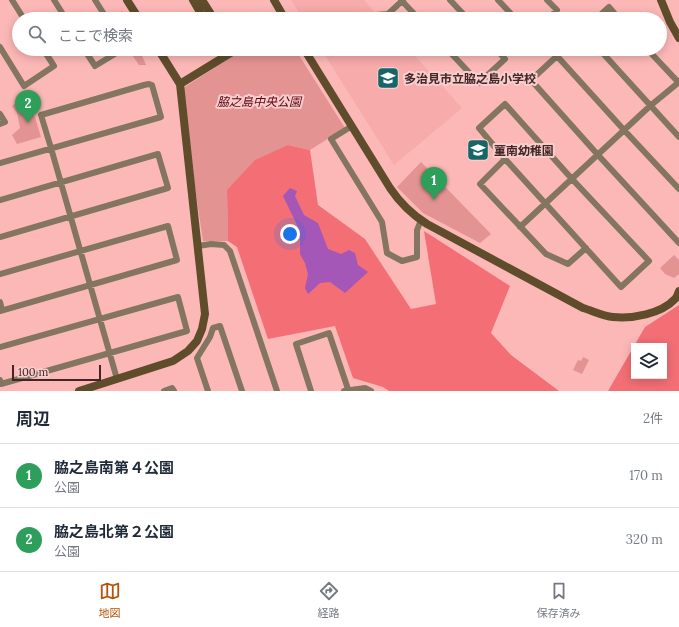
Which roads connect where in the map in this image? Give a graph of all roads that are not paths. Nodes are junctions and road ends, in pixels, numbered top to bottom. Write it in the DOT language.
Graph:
graph roads {
  1 [pos="12,0"];
  2 [pos="54,0"];
  3 [pos="95,0"];
  4 [pos="128,0"];
  5 [pos="193,0"];
  6 [pos="202,0"];
  7 [pos="274,0"];
  8 [pos="402,0"];
  9 [pos="450,0"];
  10 [pos="498,0"];
  11 [pos="547,0"];
  12 [pos="661,0"];
  13 [pos="20,12"];
  14 [pos="62,12"];
  15 [pos="103,12"];
  16 [pos="135,12"];
  17 [pos="200,12"];
  18 [pos="210,12"];
  19 [pos="281,12"];
  20 [pos="390,12"];
  21 [pos="413,12"];
  22 [pos="461,12"];
  23 [pos="509,12"];
  24 [pos="555,12"];
  25 [pos="603,12"];
  26 [pos="613,12"];
  27 [pos="666,12"];
  28 [pos="667,15"];
  29 [pos="679,38"];
  30 [pos="0,47"];
  31 [pos="48,56"];
  32 [pos="89,56"];
  33 [pos="111,56"];
  34 [pos="162,56"];
  35 [pos="221,56"];
  36 [pos="308,56"];
  37 [pos="454,56"];
  38 [pos="503,56"];
  39 [pos="605,56"];
  40 [pos="654,56"];
  41 [pos="679,82"];
  42 [pos="180,84"];
  43 [pos="650,106"];
  44 [pos="0,114"];
  45 [pos="0,124"];
  46 [pos="352,126"];
  47 [pos="624,130"];
  48 [pos="679,137"];
  49 [pos="51,148"];
  50 [pos="598,155"];
  51 [pos="505,159"];
  52 [pos="0,163"];
  53 [pos="572,179"];
  54 [pos="60,182"];
  55 [pos="679,189"];
  56 [pos="0,200"];
  57 [pos="546,203"];
  58 [pos="70,217"];
  59 [pos="421,220"];
  60 [pos="520,227"];
  61 [pos="0,238"];
  62 [pos="679,243"];
  63 [pos="198,246"];
  64 [pos="586,248"];
  65 [pos="80,251"];
  66 [pos="0,274"];
  67 [pos="90,285"];
  68 [pos="679,291"];
  69 [pos="0,302"];
  70 [pos="1,310"];
  71 [pos="100,319"];
  72 [pos="0,347"];
  73 [pos="109,353"];
  74 [pos="117,379"];
  75 [pos="0,380"];
  76 [pos="346,390"];
  77 [pos="79,391"];
  78 [pos="164,391"];
  79 [pos="174,391"];
  80 [pos="208,391"];
  81 [pos="242,391"];
  82 [pos="277,391"];
  83 [pos="311,391"];
  84 [pos="371,391"];
  1 -- 13 [label="street"];
  2 -- 14 [label="street"];
  3 -- 15 [label="street"];
  4 -- 16 [label="street"];
  5 -- 17 [label="street"];
  6 -- 18 [label="street"];
  7 -- 19 [label="street"];
  8 -- 20 [label="street"];
  8 -- 21 [label="street"];
  9 -- 22 [label="street"];
  10 -- 23 [label="street"];
  11 -- 24 [label="street"];
  12 -- 27 [label="street"];
  25 -- 26 [label="street"];
  28 -- 29 [label="street"];
  30 -- 31 [label="street"];
  32 -- 33 [label="street"];
  34 -- 42 [label="street"];
  35 -- 42 [label="street"];
  36 -- 46 [label="street"];
  37 -- 38 [label="street"];
  39 -- 43 [label="street"];
  40 -- 41 [label="street"];
  41 -- 43 [label="street"];
  42 -- 63 [label="street"];
  43 -- 47 [label="street"];
  43 -- 48 [label="street"];
  44 -- 45 [label="street"];
  46 -- 59 [label="street"];
  46 -- 59 [label="street"];
  47 -- 50 [label="street"];
  47 -- 50 [label="street"];
  47 -- 55 [label="street"];
  49 -- 49 [label="street"];
  49 -- 52 [label="street"];
  49 -- 54 [label="street"];
  50 -- 53 [label="street"];
  50 -- 62 [label="street"];
  51 -- 53 [label="street"];
  51 -- 57 [label="street"];
  51 -- 60 [label="street"];
  53 -- 57 [label="street"];
  53 -- 64 [label="street"];
  54 -- 56 [label="street"];
  54 -- 58 [label="street"];
  54 -- 58 [label="street"];
  57 -- 60 [label="street"];
  57 -- 64 [label="street"];
  58 -- 61 [label="street"];
  58 -- 65 [label="street"];
  59 -- 68 [label="street"];
  60 -- 64 [label="street"];
  63 -- 74 [label="street"];
  63 -- 82 [label="street"];
  65 -- 66 [label="street"];
  65 -- 67 [label="street"];
  65 -- 67 [label="street"];
  67 -- 70 [label="street"];
  67 -- 71 [label="street"];
  69 -- 70 [label="street"];
  71 -- 72 [label="street"];
  71 -- 73 [label="street"];
  71 -- 73 [label="street"];
  73 -- 74 [label="street"];
  73 -- 75 [label="street"];
  74 -- 77 [label="street"];
  76 -- 83 [label="street"];
  76 -- 84 [label="street"];
  78 -- 79 [label="street"];
  80 -- 81 [label="street"];
}
